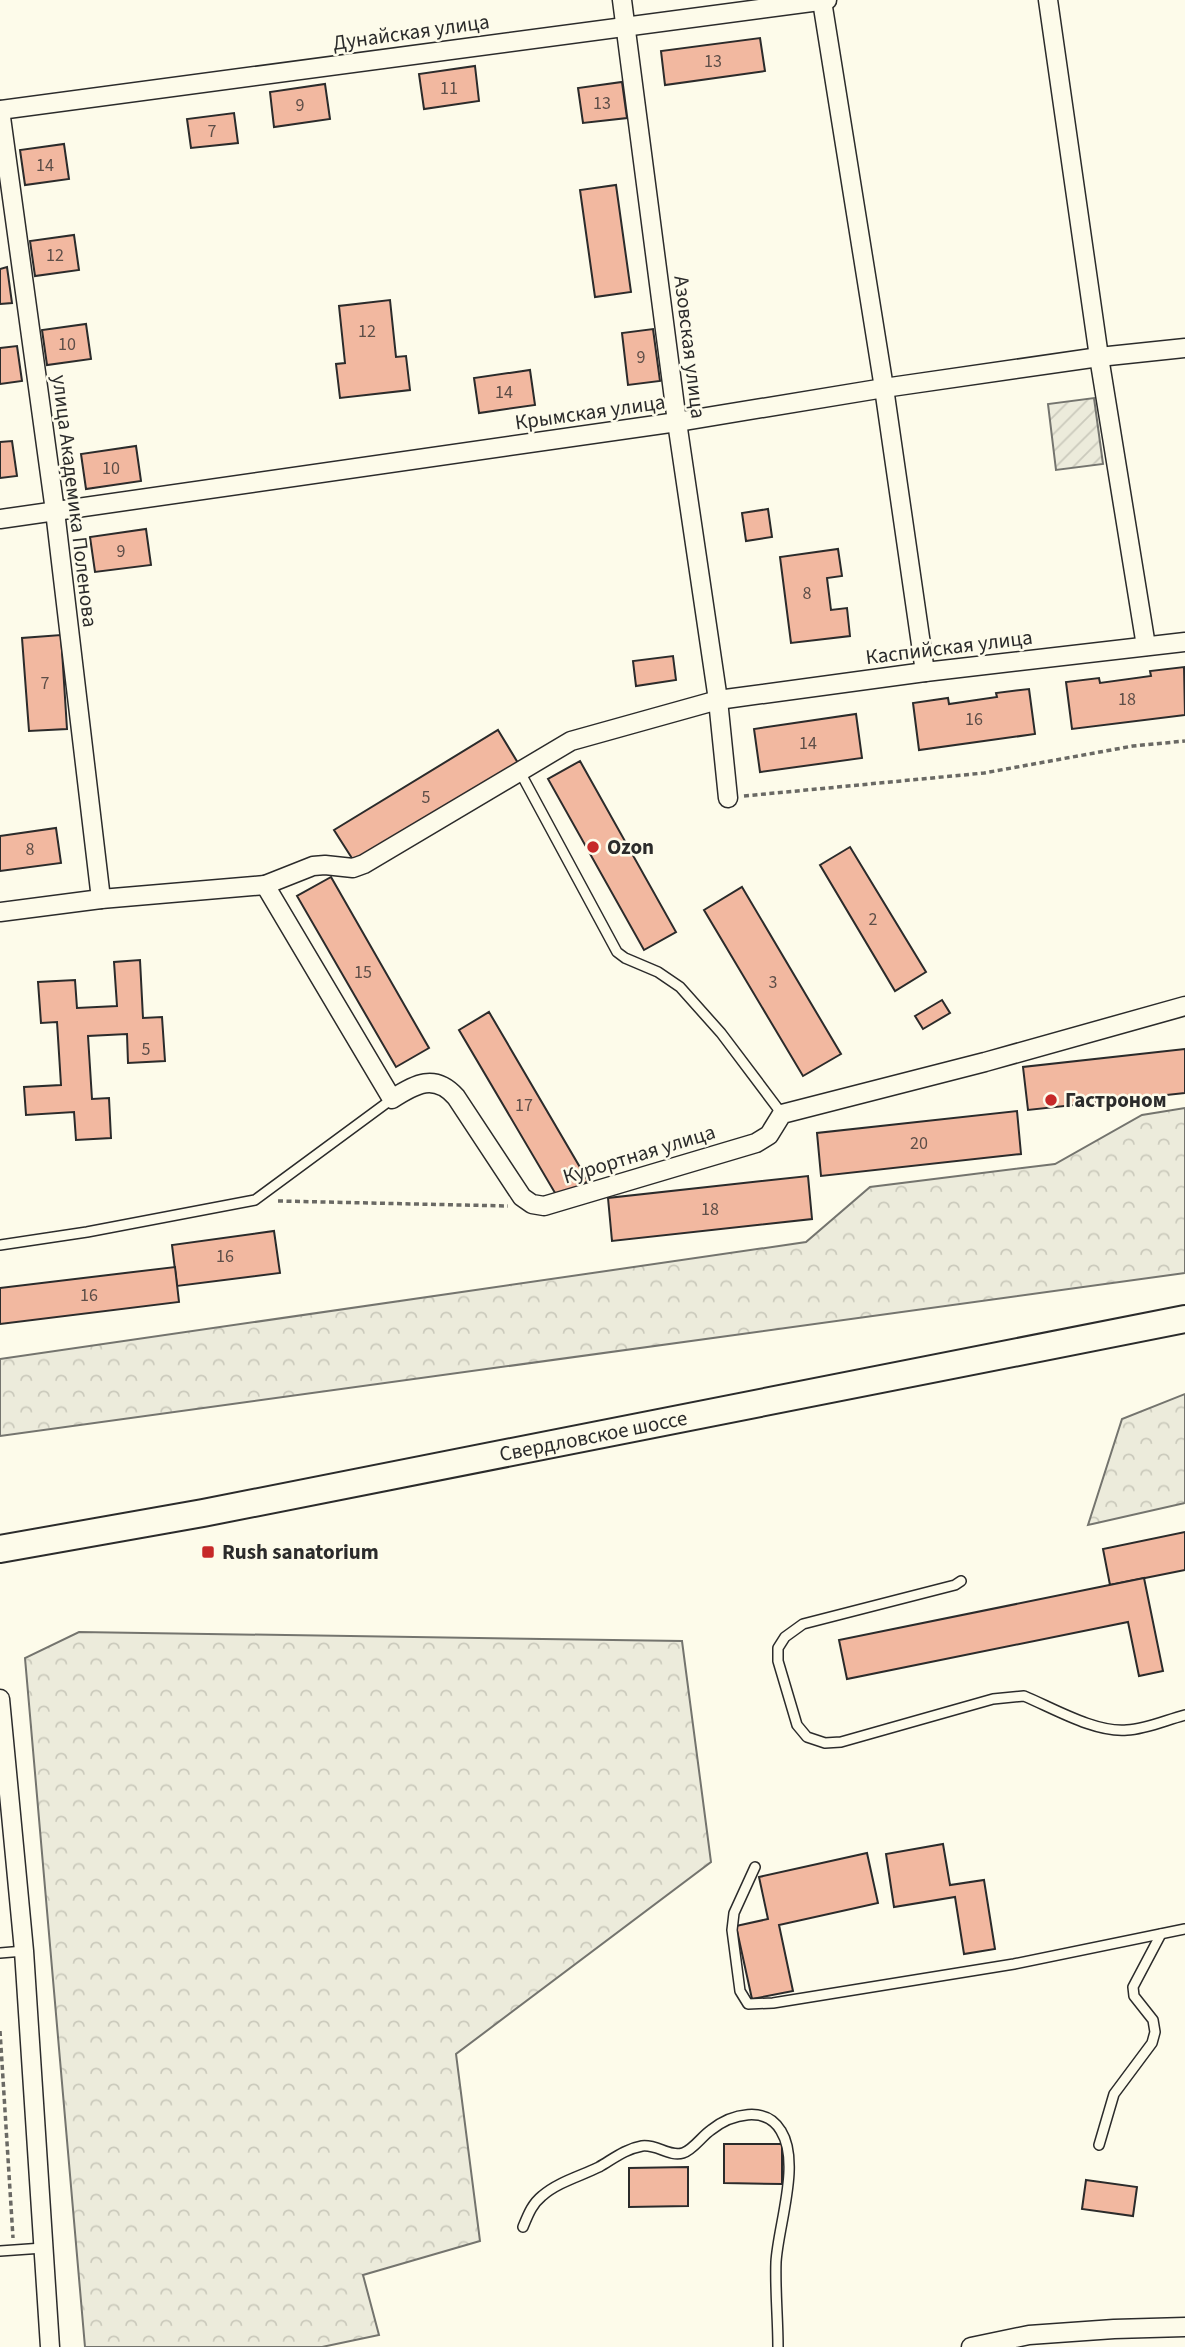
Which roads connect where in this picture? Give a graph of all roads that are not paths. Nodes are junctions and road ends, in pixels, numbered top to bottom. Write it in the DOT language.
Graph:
graph roads {
  1 [pos="622,0"];
  2 [pos="827,0"];
  3 [pos="1048,0"];
  4 [pos="822,1"];
  5 [pos="625,27"];
  6 [pos="0,110"];
  7 [pos="1185,348"];
  8 [pos="1099,357"];
  9 [pos="884,387"];
  10 [pos="677,422"];
  11 [pos="55,511"];
  12 [pos="0,519"];
  13 [pos="1185,642"];
  14 [pos="1146,646"];
  15 [pos="925,672"];
  16 [pos="718,700"];
  17 [pos="520,772"];
  18 [pos="728,798"];
  19 [pos="265,885"];
  20 [pos="101,899"];
  21 [pos="0,912"];
  22 [pos="1185,1006"];
  23 [pos="393,1099"];
  24 [pos="782,1114"];
  25 [pos="0,1245"];
  26 [pos="1185,1319"];
  27 [pos="0,1549"];
  28 [pos="961,1581"];
  29 [pos="0,1699"];
  30 [pos="1185,1715"];
  31 [pos="755,1867"];
  32 [pos="1185,1929"];
  33 [pos="1161,1934"];
  34 [pos="23,1951"];
  35 [pos="0,1953"];
  36 [pos="1098,2145"];
  37 [pos="523,2227"];
  38 [pos="43,2248"];
  39 [pos="0,2251"];
  40 [pos="1185,2327"];
  41 [pos="50,2347"];
  42 [pos="778,2347"];
  43 [pos="971,2347"];
  1 -- 5 [label="street, Азовская улица"];
  2 -- 4 [label="street, Дунайская улица"];
  3 -- 8 [label="street"];
  4 -- 5 [label="street, Дунайская улица"];
  4 -- 9 [label="street"];
  5 -- 6 [label="street, Дунайская улица"];
  5 -- 10 [label="street, Азовская улица"];
  6 -- 11 [label="street, улица Академика Поленова"];
  7 -- 8 [label="street, Крымская улица"];
  8 -- 9 [label="street, Крымская улица"];
  8 -- 14 [label="street"];
  9 -- 10 [label="street, Крымская улица"];
  9 -- 15 [label="street"];
  10 -- 11 [label="street, Крымская улица"];
  10 -- 16 [label="street, Азовская улица"];
  11 -- 12 [label="street, Крымская улица"];
  11 -- 20 [label="street, улица Академика Поленова"];
  13 -- 14 [label="street, Каспийская улица"];
  14 -- 15 [label="street, Каспийская улица"];
  15 -- 16 [label="street, Каспийская улица"];
  16 -- 17 [label="street, Каспийская улица"];
  16 -- 18 [label="street, Азовская улица"];
  17 -- 19 [label="street, Каспийская улица"];
  17 -- 24 [label="lane"];
  19 -- 20 [label="street, Каспийская улица"];
  19 -- 23 [label="street"];
  20 -- 21 [label="street, Каспийская улица"];
  22 -- 24 [label="street"];
  23 -- 24 [label="street, Курортная улица"];
  23 -- 25 [label="lane"];
  26 -- 27 [label="main road, Свердловское шоссе"];
  28 -- 30 [label="lane"];
  29 -- 34 [label="street"];
  31 -- 33 [label="lane"];
  32 -- 33 [label="lane"];
  33 -- 36 [label="lane"];
  34 -- 35 [label="lane"];
  34 -- 38 [label="street"];
  37 -- 42 [label="lane"];
  38 -- 39 [label="lane"];
  38 -- 41 [label="street"];
  40 -- 43 [label="street"];
}
